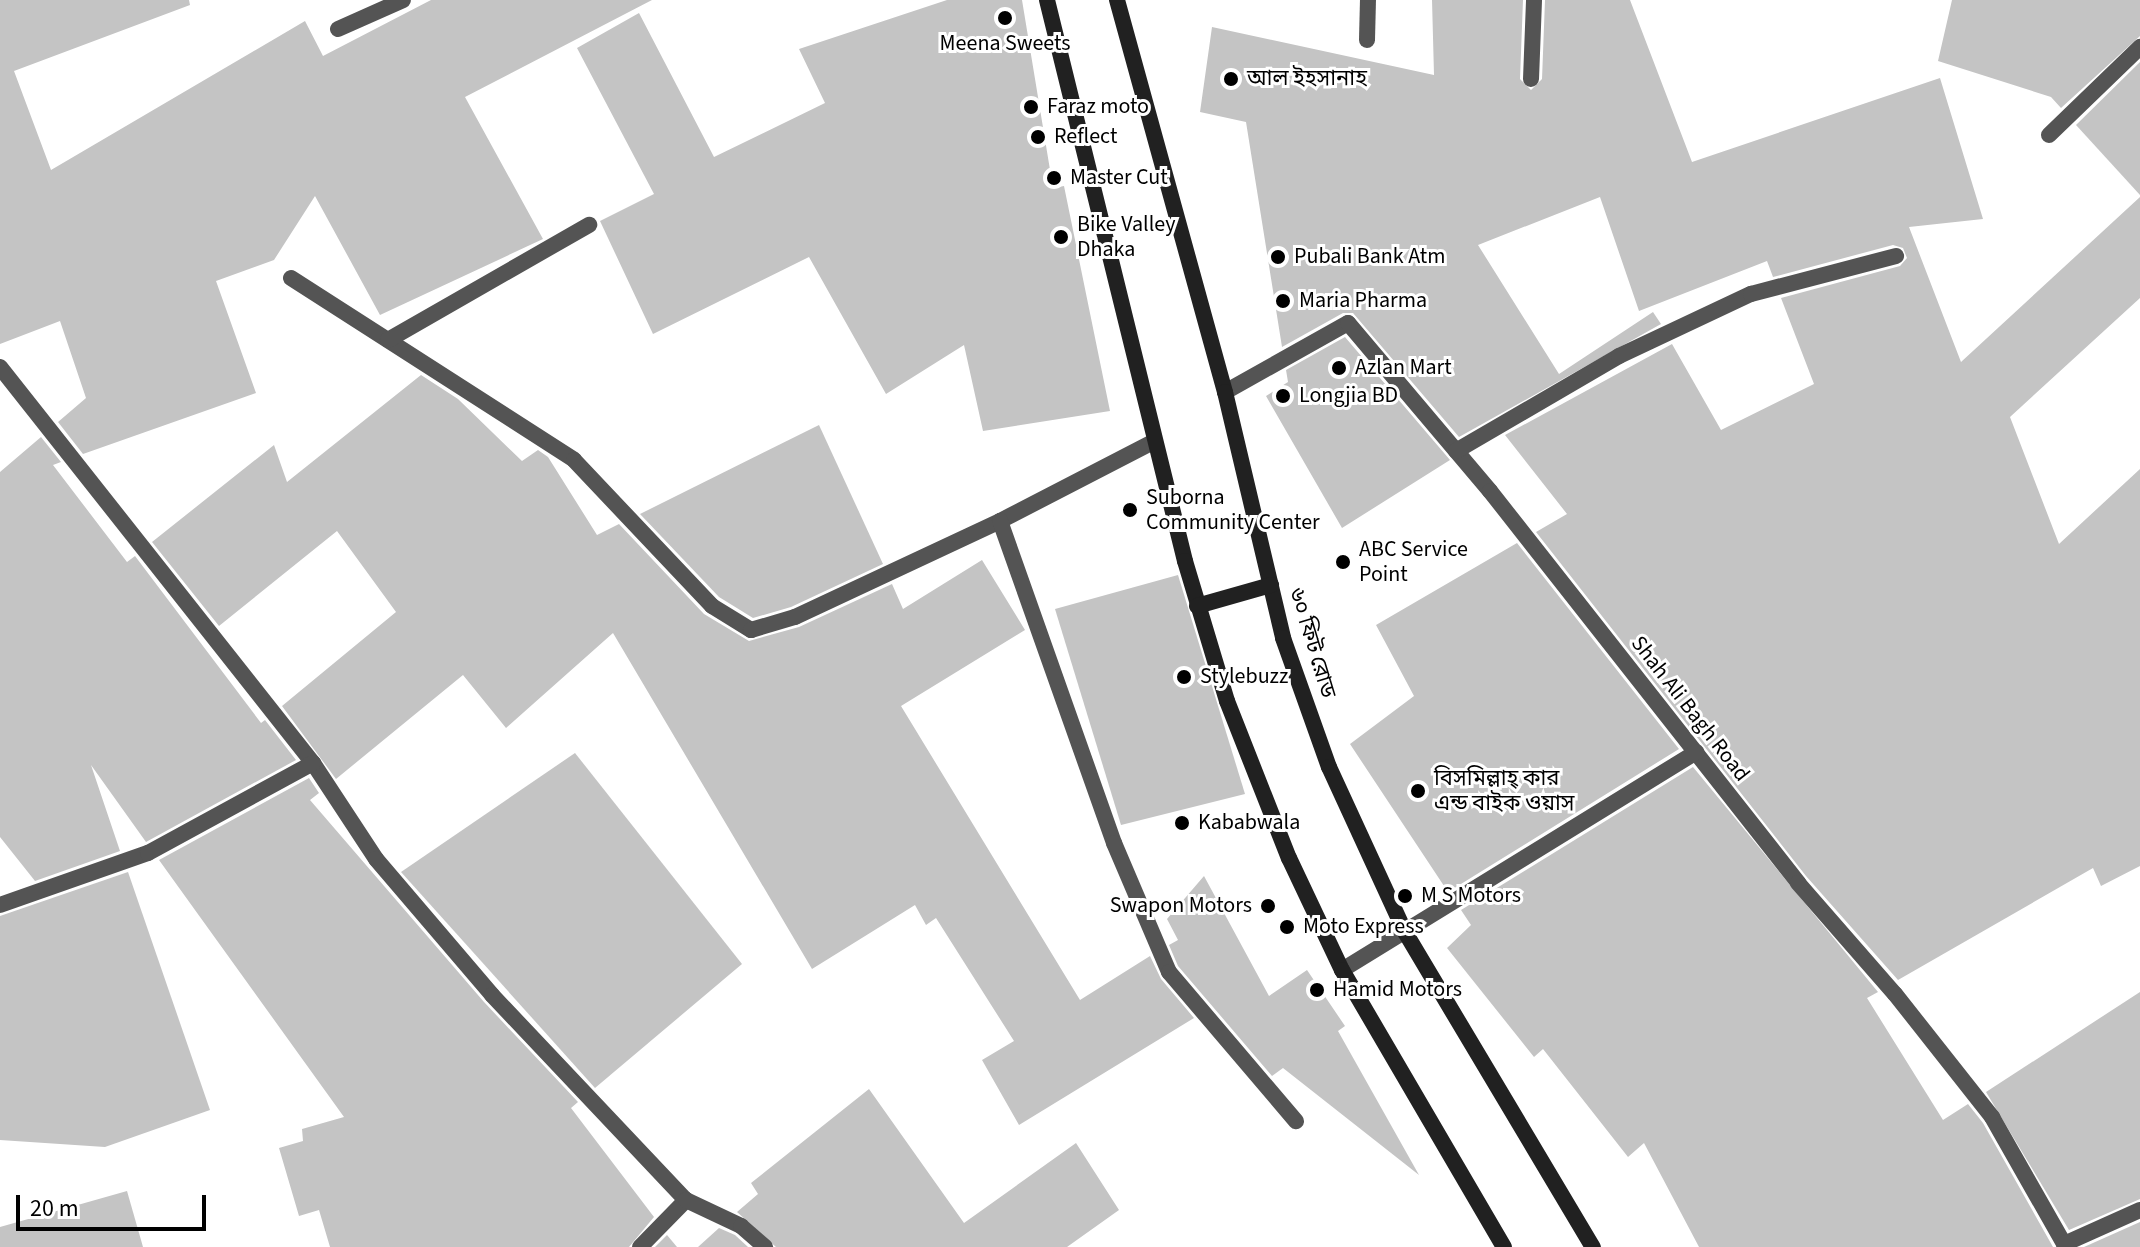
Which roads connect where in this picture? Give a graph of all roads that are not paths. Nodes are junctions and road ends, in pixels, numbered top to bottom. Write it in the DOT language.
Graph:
graph roads {
  1 [pos="403,0"];
  2 [pos="1047,0"];
  3 [pos="1117,0"];
  4 [pos="1368,0"];
  5 [pos="1534,0"];
  6 [pos="338,29"];
  7 [pos="1367,40"];
  8 [pos="2140,47"];
  9 [pos="1531,79"];
  10 [pos="2049,135"];
  11 [pos="589,225"];
  12 [pos="1896,256"];
  13 [pos="291,278"];
  14 [pos="388,340"];
  15 [pos="0,367"];
  16 [pos="1225,392"];
  17 [pos="1155,441"];
  18 [pos="1456,451"];
  19 [pos="1000,521"];
  20 [pos="1271,585"];
  21 [pos="1197,606"];
  22 [pos="1696,752"];
  23 [pos="313,763"];
  24 [pos="0,905"];
  25 [pos="1405,932"];
  26 [pos="1342,970"];
  27 [pos="1296,1121"];
  28 [pos="686,1200"];
  29 [pos="2140,1210"];
  30 [pos="2065,1246"];
  31 [pos="640,1247"];
  32 [pos="765,1247"];
  33 [pos="1504,1247"];
  34 [pos="1593,1247"];
  1 -- 6 [label="street"];
  2 -- 17 [label="street"];
  3 -- 16 [label="street, ৬০ ফিট রোড"];
  4 -- 7 [label="street"];
  5 -- 9 [label="street"];
  8 -- 10 [label="street"];
  11 -- 14 [label="street"];
  12 -- 18 [label="street"];
  13 -- 14 [label="street"];
  14 -- 19 [label="street"];
  15 -- 23 [label="street"];
  16 -- 18 [label="street, Shah Ali Bagh Road"];
  16 -- 20 [label="street, ৬০ ফিট রোড"];
  17 -- 19 [label="street"];
  17 -- 21 [label="street"];
  18 -- 22 [label="street, Shah Ali Bagh Road"];
  19 -- 27 [label="street"];
  20 -- 21 [label="street"];
  20 -- 25 [label="street, ৬০ ফিট রোড"];
  21 -- 26 [label="street"];
  22 -- 25 [label="street"];
  22 -- 30 [label="street, Shah Ali Bagh Road"];
  23 -- 24 [label="street"];
  23 -- 28 [label="street"];
  25 -- 26 [label="street"];
  25 -- 34 [label="street, ৬০ ফিট রোড"];
  26 -- 33 [label="street"];
  28 -- 31 [label="street"];
  28 -- 32 [label="street"];
  29 -- 30 [label="street"];
}
